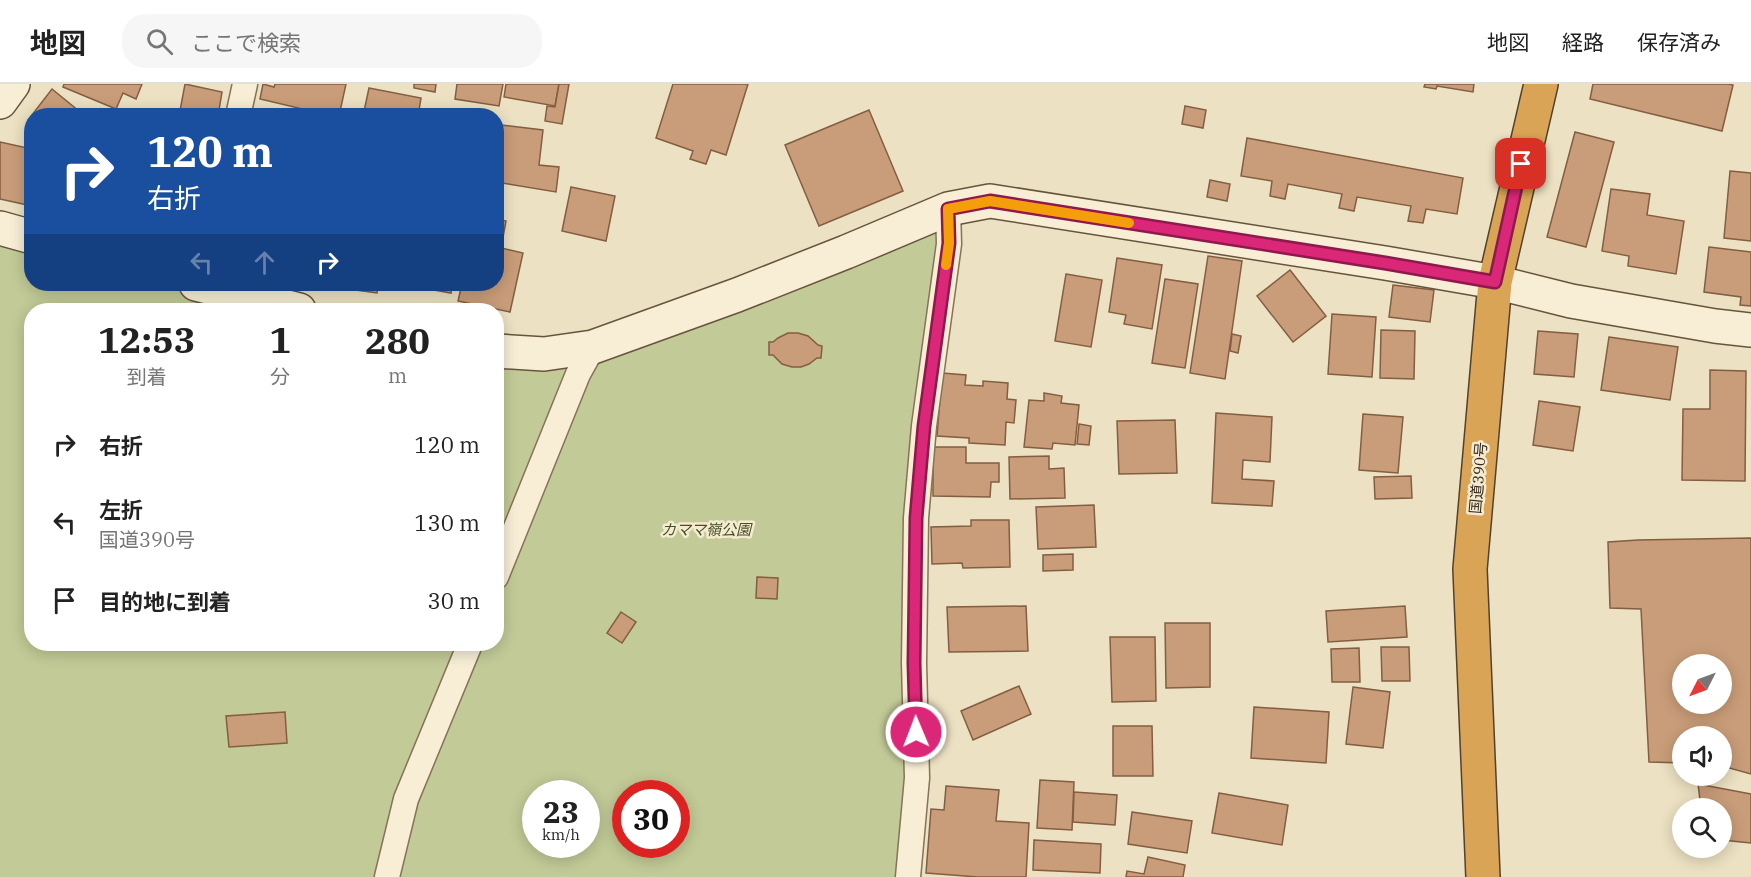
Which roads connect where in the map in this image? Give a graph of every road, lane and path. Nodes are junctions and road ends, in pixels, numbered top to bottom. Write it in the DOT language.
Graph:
graph roads {
  1 [pos="13,84"];
  2 [pos="245,84"];
  3 [pos="1541,84"];
  4 [pos="0,102"];
  5 [pos="240,108"];
  6 [pos="948,209"];
  7 [pos="0,228"];
  8 [pos="24,235"];
  9 [pos="1495,282"];
  10 [pos="226,291"];
  11 [pos="272,303"];
  12 [pos="1751,330"];
  13 [pos="593,347"];
  14 [pos="504,352"];
  15 [pos="504,557"];
  16 [pos="467,651"];
  17 [pos="387,877"];
  18 [pos="908,877"];
  19 [pos="1483,877"];
  1 -- 4 [label="street"];
  2 -- 5 [label="street"];
  3 -- 9 [label="highway, 国道390号"];
  6 -- 9 [label="street"];
  6 -- 13 [label="street"];
  6 -- 18 [label="street"];
  7 -- 8 [label="street"];
  9 -- 12 [label="street"];
  9 -- 19 [label="highway, 国道390号"];
  10 -- 11 [label="street"];
  13 -- 14 [label="street"];
  13 -- 15 [label="street"];
  16 -- 17 [label="street"];
}
